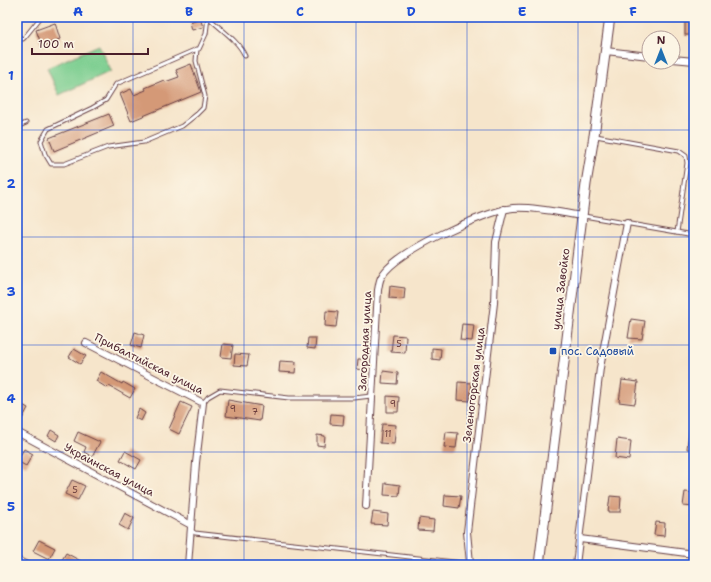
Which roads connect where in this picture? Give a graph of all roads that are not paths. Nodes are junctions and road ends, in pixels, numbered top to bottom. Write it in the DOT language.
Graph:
graph roads {
  1 [pos="41,17"];
  2 [pos="208,17"];
  3 [pos="610,17"];
  4 [pos="17,36"];
  5 [pos="197,49"];
  6 [pos="606,51"];
  7 [pos="641,55"];
  8 [pos="245,56"];
  9 [pos="681,60"];
  10 [pos="694,61"];
  11 [pos="26,123"];
  12 [pos="17,127"];
  13 [pos="594,136"];
  14 [pos="504,210"];
  15 [pos="582,216"];
  16 [pos="627,223"];
  17 [pos="677,232"];
  18 [pos="694,235"];
  19 [pos="86,343"];
  20 [pos="372,396"];
  21 [pos="203,403"];
  22 [pos="17,432"];
  23 [pos="366,506"];
  24 [pos="191,526"];
  25 [pos="580,539"];
  26 [pos="694,554"];
  27 [pos="17,560"];
  28 [pos="470,564"];
  29 [pos="27,565"];
  30 [pos="188,565"];
  31 [pos="481,565"];
  32 [pos="539,565"];
  33 [pos="576,565"];
  1 -- 4 [label="lane"];
  2 -- 5 [label="lane"];
  2 -- 8 [label="lane"];
  3 -- 6 [label="main road, улица Завойко"];
  5 -- 5 [label="lane"];
  6 -- 7 [label="street"];
  6 -- 13 [label="main road, улица Завойко"];
  9 -- 10 [label="street"];
  11 -- 12 [label="lane"];
  13 -- 15 [label="main road, улица Завойко"];
  13 -- 17 [label="lane"];
  14 -- 15 [label="street, Загородная улица"];
  14 -- 20 [label="street, Загородная улица"];
  14 -- 28 [label="street, Зеленогорская улица"];
  15 -- 16 [label="lane"];
  15 -- 32 [label="main road, улица Завойко"];
  16 -- 17 [label="lane"];
  16 -- 25 [label="street"];
  17 -- 18 [label="lane"];
  19 -- 21 [label="street, Прибалтийская улица"];
  20 -- 21 [label="lane"];
  20 -- 23 [label="street, Загородная улица"];
  21 -- 24 [label="street"];
  22 -- 24 [label="street, Украинская улица"];
  24 -- 28 [label="lane"];
  24 -- 30 [label="street"];
  25 -- 26 [label="street"];
  25 -- 33 [label="street"];
  27 -- 29 [label="street"];
  28 -- 31 [label="lane"];
}
